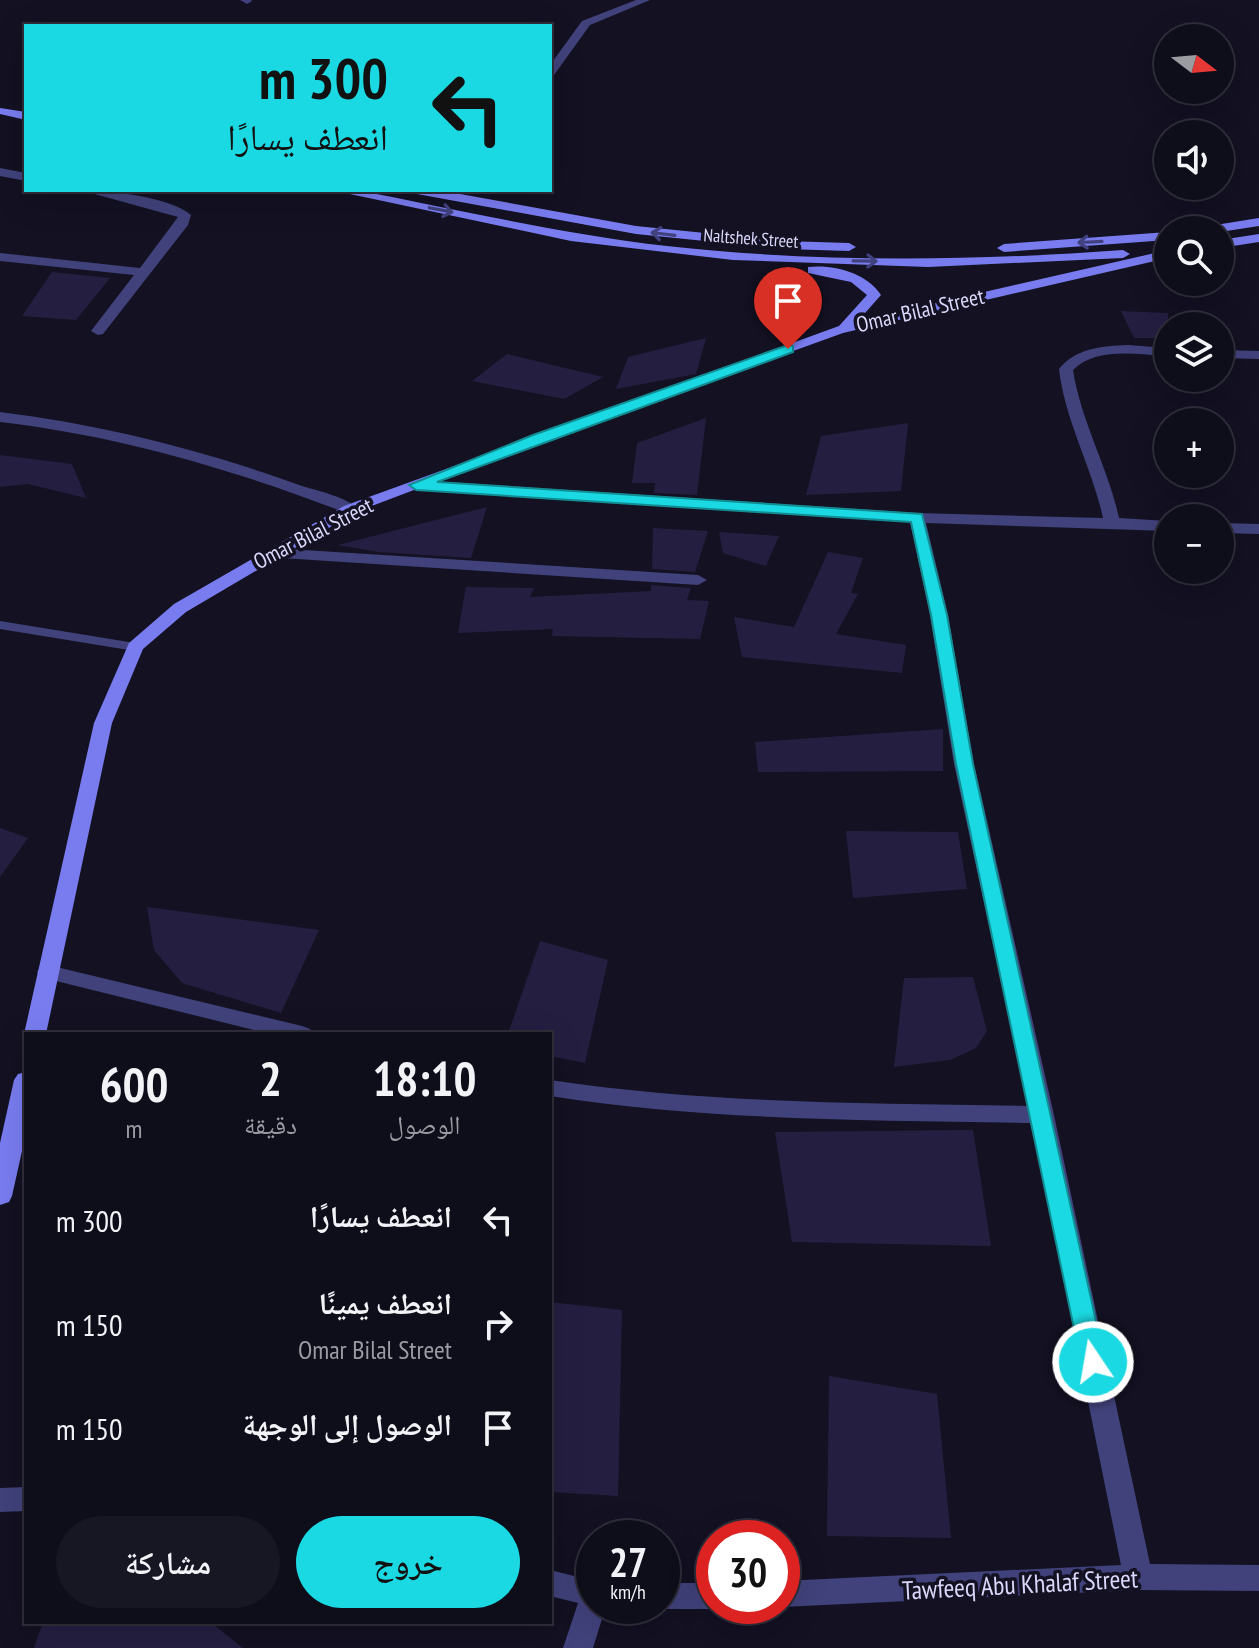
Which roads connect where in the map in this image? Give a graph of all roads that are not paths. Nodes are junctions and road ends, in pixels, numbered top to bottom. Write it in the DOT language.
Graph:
graph roads {
  1 [pos="645,0"];
  2 [pos="552,70"];
  3 [pos="0,111"];
  4 [pos="24,116"];
  5 [pos="0,124"];
  6 [pos="24,129"];
  7 [pos="0,172"];
  8 [pos="24,177"];
  9 [pos="95,192"];
  10 [pos="347,192"];
  11 [pos="455,193"];
  12 [pos="1259,222"];
  13 [pos="1234,226"];
  14 [pos="1154,237"];
  15 [pos="1259,238"];
  16 [pos="1234,242"];
  17 [pos="697,253"];
  18 [pos="1154,253"];
  19 [pos="1154,255"];
  20 [pos="0,257"];
  21 [pos="141,272"];
  22 [pos="839,330"];
  23 [pos="98,331"];
  24 [pos="1154,352"];
  25 [pos="1234,354"];
  26 [pos="1259,355"];
  27 [pos="0,417"];
  28 [pos="416,485"];
  29 [pos="350,509"];
  30 [pos="917,518"];
  31 [pos="1112,523"];
  32 [pos="1154,525"];
  33 [pos="1234,528"];
  34 [pos="1259,529"];
  35 [pos="272,553"];
  36 [pos="698,580"];
  37 [pos="0,625"];
  38 [pos="135,647"];
  39 [pos="48,972"];
  40 [pos="35,1032"];
  41 [pos="294,1032"];
  42 [pos="24,1084"];
  43 [pos="552,1088"];
  44 [pos="9,1114"];
  45 [pos="1042,1115"];
  46 [pos="0,1196"];
  47 [pos="24,1499"];
  48 [pos="0,1500"];
  49 [pos="1138,1577"];
  50 [pos="1259,1578"];
  51 [pos="552,1584"];
  52 [pos="576,1591"];
  53 [pos="800,1593"];
  54 [pos="585,1624"];
  55 [pos="578,1648"];
  1 -- 2 [label="street"];
  3 -- 4 [label="street"];
  5 -- 6 [label="street"];
  7 -- 8 [label="street"];
  9 -- 21 [label="street"];
  10 -- 17 [label="street, Naltshek Street, one-way"];
  14 -- 11 [label="street, Naltshek Street, one-way"];
  12 -- 13 [label="street"];
  15 -- 16 [label="street"];
  17 -- 18 [label="street, Naltshek Street, one-way"];
  17 -- 22 [label="street"];
  19 -- 22 [label="street, Omar Bilal Street"];
  20 -- 21 [label="street"];
  21 -- 23 [label="street"];
  22 -- 28 [label="street, Omar Bilal Street"];
  24 -- 31 [label="street"];
  25 -- 26 [label="street"];
  27 -- 29 [label="street"];
  28 -- 29 [label="street, Omar Bilal Street"];
  28 -- 30 [label="street"];
  29 -- 35 [label="street, Omar Bilal Street"];
  30 -- 31 [label="street"];
  30 -- 45 [label="street"];
  31 -- 32 [label="street"];
  33 -- 34 [label="street"];
  35 -- 36 [label="street"];
  35 -- 38 [label="street, Omar Bilal Street"];
  37 -- 38 [label="lane"];
  38 -- 39 [label="street, Omar Bilal Street"];
  39 -- 40 [label="street, Omar Bilal Street"];
  39 -- 41 [label="street"];
  42 -- 44 [label="street"];
  43 -- 45 [label="street"];
  44 -- 46 [label="street"];
  45 -- 49 [label="street"];
  47 -- 48 [label="street"];
  49 -- 50 [label="street, Tawfeeq Abu Khalaf Street"];
  49 -- 53 [label="street, Tawfeeq Abu Khalaf Street"];
  51 -- 52 [label="street"];
  54 -- 55 [label="street"];
}
